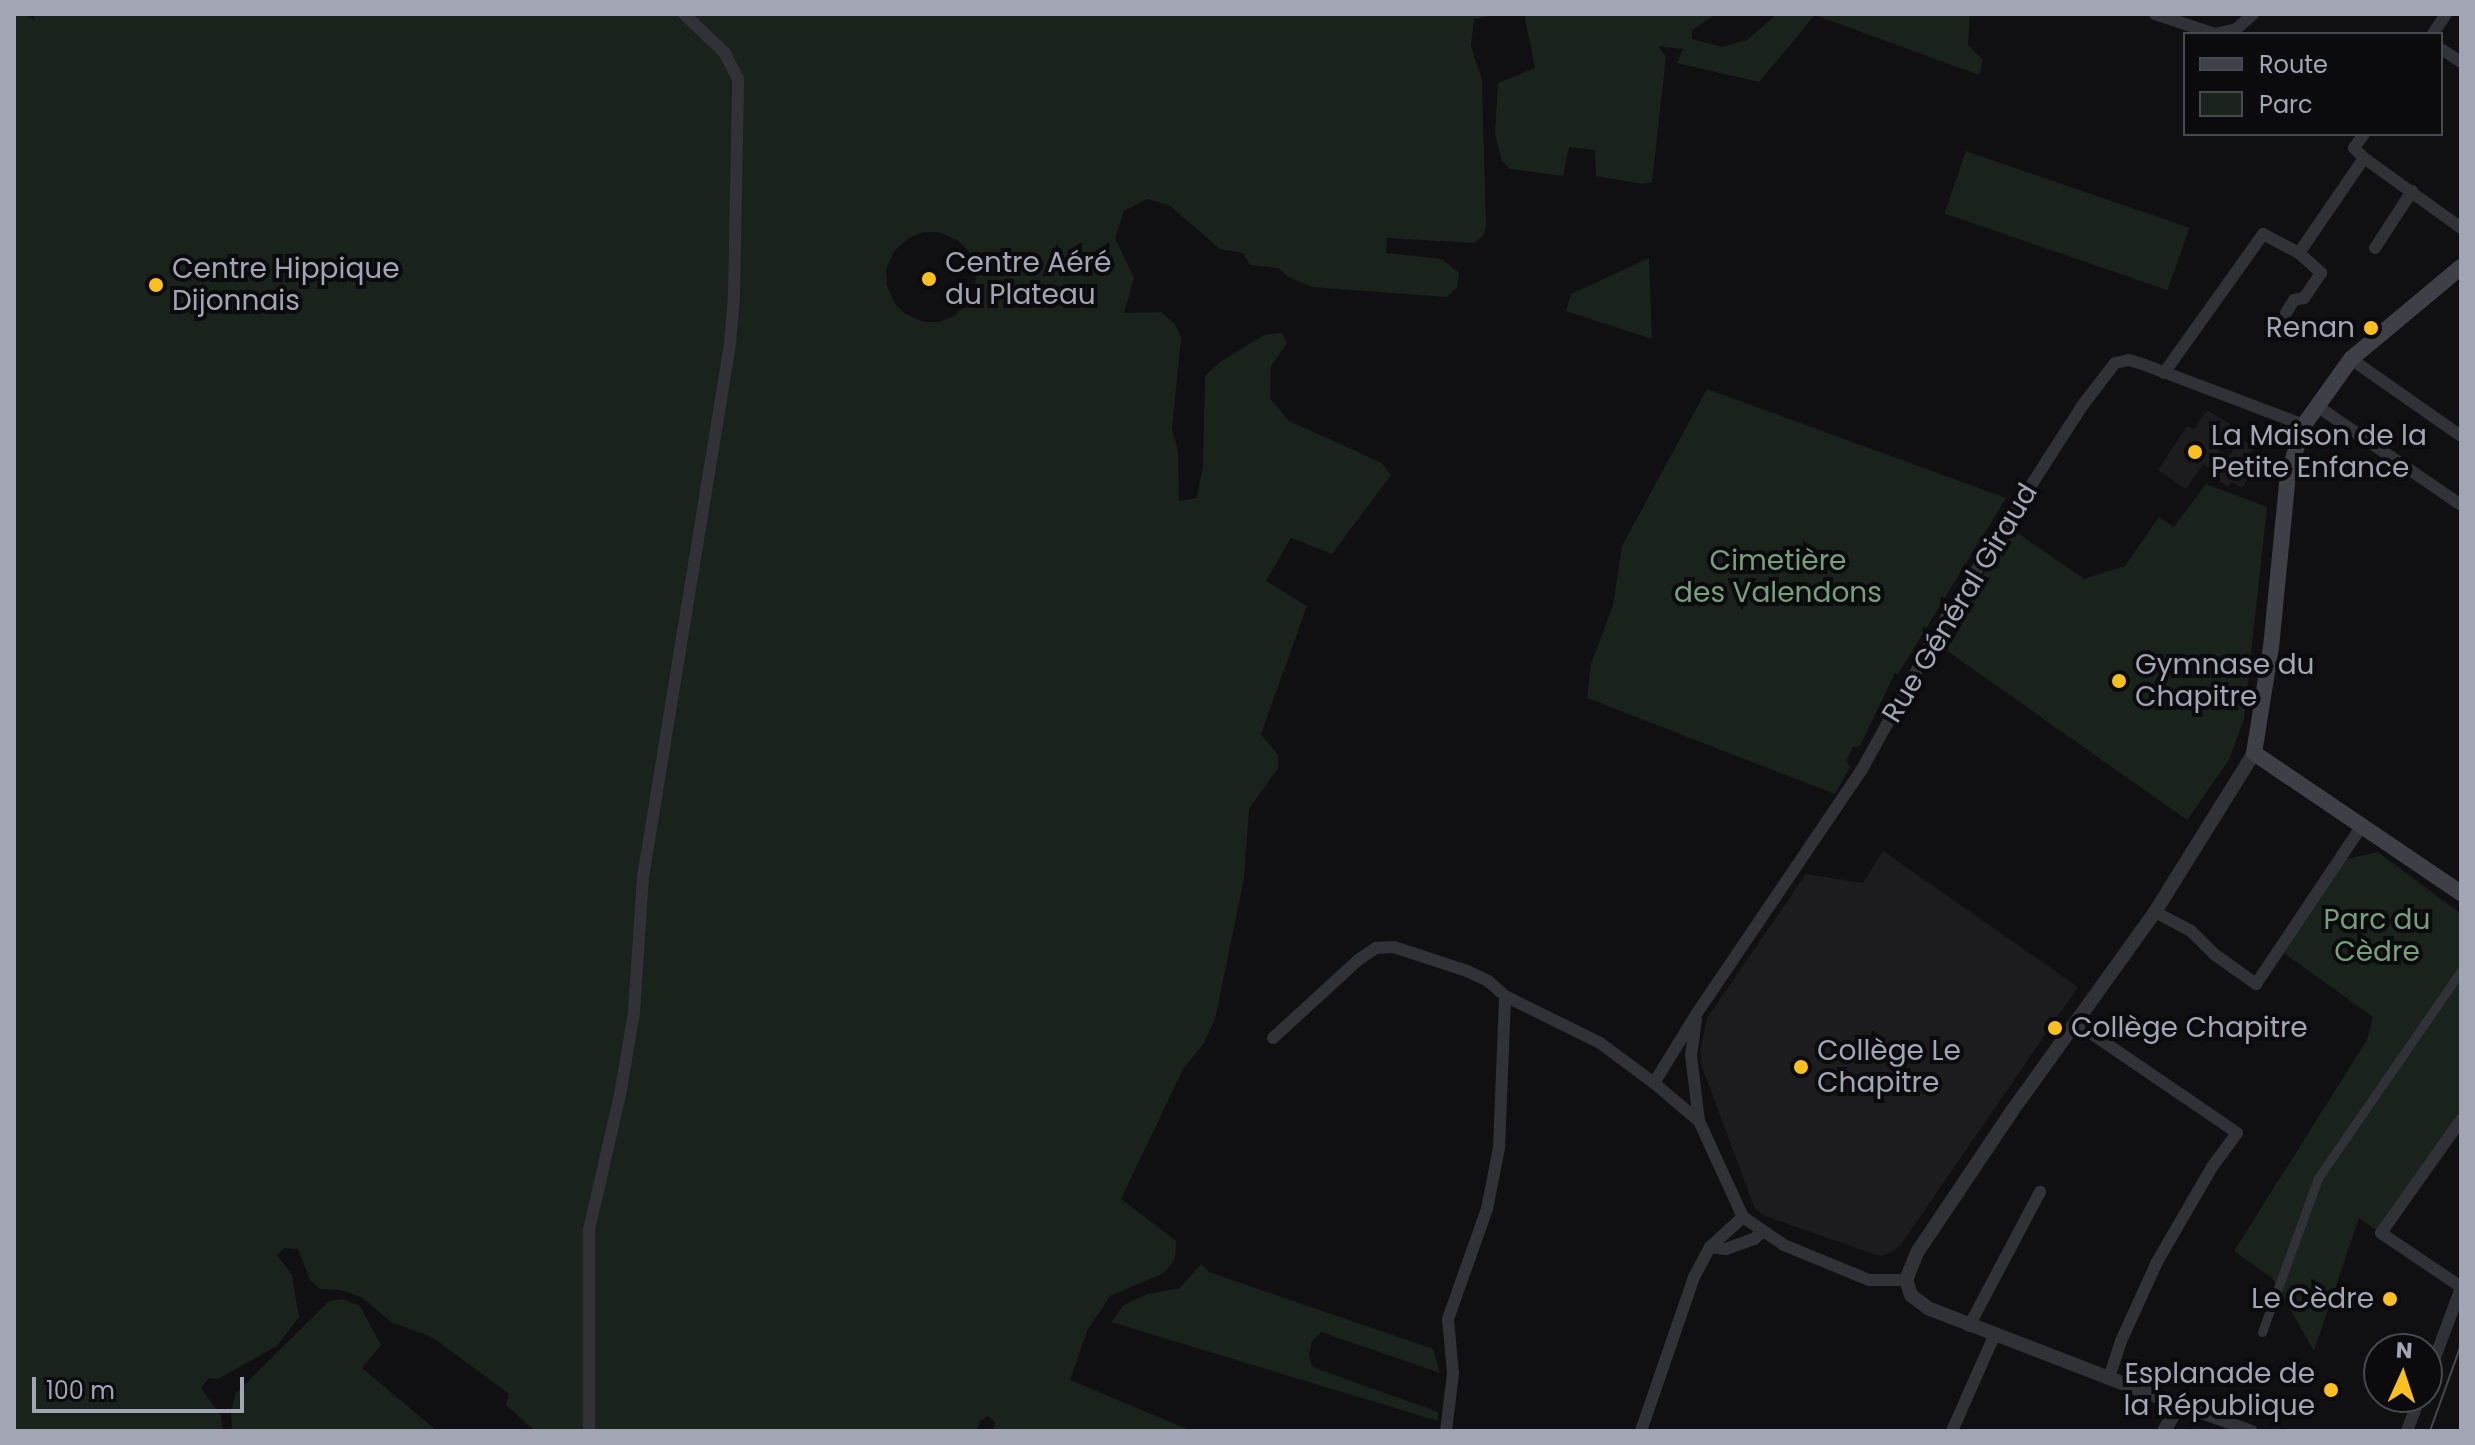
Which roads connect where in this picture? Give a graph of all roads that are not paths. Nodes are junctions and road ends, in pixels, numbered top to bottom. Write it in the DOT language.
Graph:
graph roads {
  1 [pos="684,14"];
  2 [pos="2155,14"];
  3 [pos="2446,14"];
  4 [pos="2250,18"];
  5 [pos="2205,32"];
  6 [pos="2229,32"];
  7 [pos="2434,32"];
  8 [pos="2443,50"];
  9 [pos="2461,62"];
  10 [pos="2363,136"];
  11 [pos="2364,158"];
  12 [pos="2412,191"];
  13 [pos="2461,228"];
  14 [pos="2375,248"];
  15 [pos="2299,253"];
  16 [pos="2461,267"];
  17 [pos="2286,313"];
  18 [pos="2351,359"];
  19 [pos="2164,373"];
  20 [pos="2317,406"];
  21 [pos="2304,425"];
  22 [pos="2461,436"];
  23 [pos="2461,505"];
  24 [pos="2254,753"];
  25 [pos="2361,827"];
  26 [pos="2461,893"];
  27 [pos="2155,912"];
  28 [pos="2461,971"];
  29 [pos="1505,996"];
  30 [pos="1697,1013"];
  31 [pos="2076,1023"];
  32 [pos="1273,1038"];
  33 [pos="1654,1083"];
  34 [pos="2461,1120"];
  35 [pos="1699,1121"];
  36 [pos="2040,1192"];
  37 [pos="1743,1217"];
  38 [pos="1763,1231"];
  39 [pos="1710,1247"];
  40 [pos="1906,1280"];
  41 [pos="2461,1288"];
  42 [pos="1969,1326"];
  43 [pos="2262,1332"];
  44 [pos="1994,1336"];
  45 [pos="2443,1336"];
  46 [pos="2109,1378"];
  47 [pos="2179,1405"];
  48 [pos="589,1431"];
  49 [pos="1446,1431"];
  50 [pos="1641,1431"];
  51 [pos="1952,1431"];
  52 [pos="2164,1431"];
  53 [pos="2252,1431"];
  1 -- 48 [label="street"];
  2 -- 5 [label="street"];
  3 -- 7 [label="street"];
  4 -- 6 [label="street"];
  8 -- 9 [label="street"];
  10 -- 11 [label="street"];
  11 -- 12 [label="street"];
  11 -- 15 [label="street"];
  12 -- 13 [label="street"];
  12 -- 14 [label="street"];
  15 -- 17 [label="street"];
  15 -- 19 [label="street"];
  16 -- 18 [label="main road"];
  18 -- 20 [label="main road"];
  18 -- 22 [label="street"];
  19 -- 21 [label="street, Rue Général Giraud"];
  19 -- 30 [label="street, Rue Général Giraud"];
  20 -- 21 [label="main road"];
  20 -- 23 [label="street"];
  21 -- 24 [label="main road"];
  24 -- 25 [label="main road"];
  24 -- 27 [label="street"];
  25 -- 26 [label="main road"];
  25 -- 27 [label="street"];
  27 -- 31 [label="street"];
  28 -- 43 [label="street"];
  29 -- 32 [label="street"];
  29 -- 33 [label="street"];
  29 -- 49 [label="street"];
  30 -- 33 [label="street, Rue Général Giraud"];
  30 -- 35 [label="street, Rue Général Giraud"];
  31 -- 40 [label="street"];
  31 -- 46 [label="street"];
  33 -- 35 [label="street"];
  34 -- 41 [label="street"];
  35 -- 37 [label="street, Rue Général Giraud"];
  36 -- 42 [label="street"];
  37 -- 38 [label="street"];
  37 -- 39 [label="street"];
  38 -- 39 [label="street"];
  38 -- 40 [label="street"];
  39 -- 50 [label="street"];
  40 -- 42 [label="street"];
  41 -- 45 [label="street"];
  42 -- 44 [label="street"];
  44 -- 46 [label="street"];
  44 -- 51 [label="street"];
  46 -- 47 [label="street"];
  47 -- 52 [label="street"];
  47 -- 53 [label="street"];
}
